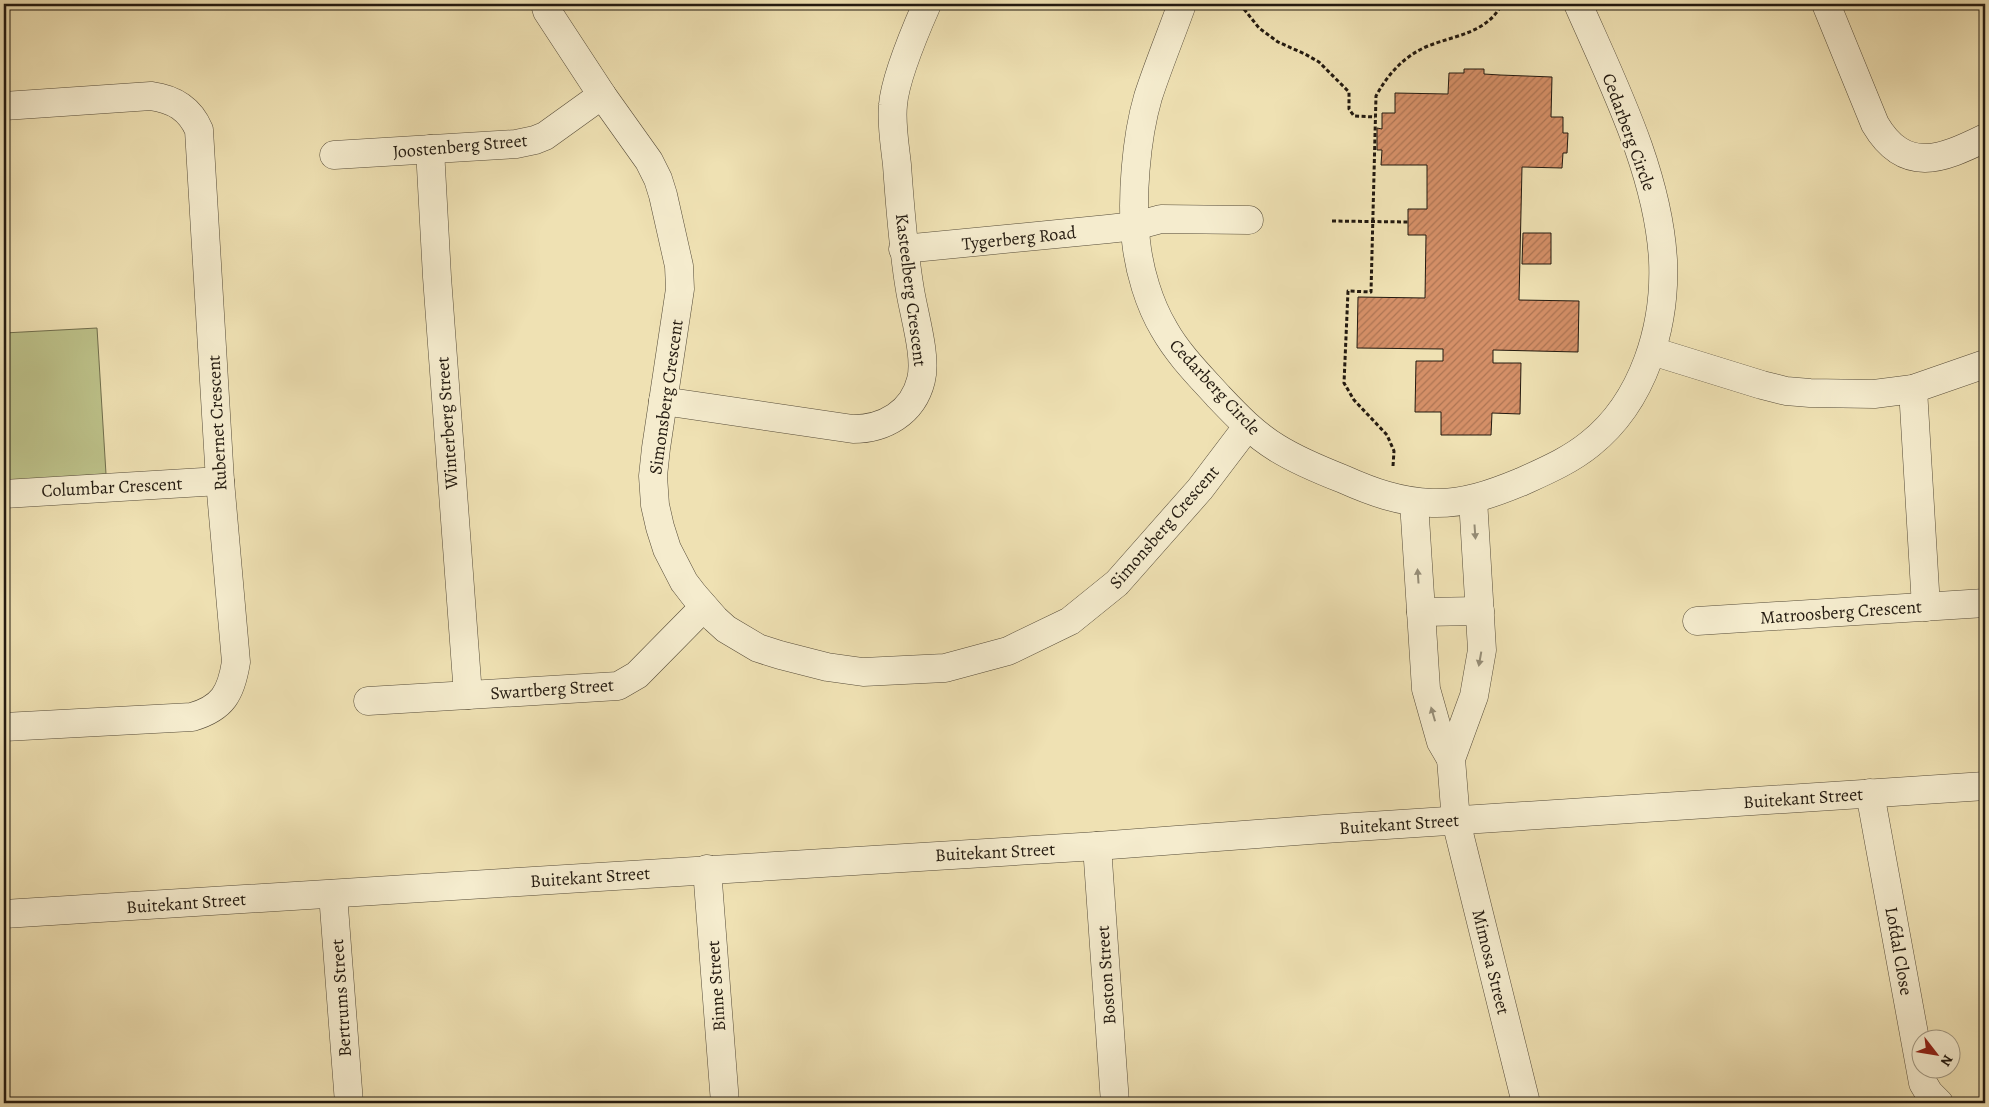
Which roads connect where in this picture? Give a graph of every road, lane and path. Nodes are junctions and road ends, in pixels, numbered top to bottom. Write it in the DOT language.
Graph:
graph roads {
  1 [pos="545,4"];
  2 [pos="1182,4"];
  3 [pos="1240,4"];
  4 [pos="1502,4"];
  5 [pos="1578,4"];
  6 [pos="1826,4"];
  7 [pos="918,7"];
  8 [pos="602,95"];
  9 [pos="4,106"];
  10 [pos="1375,117"];
  11 [pos="1985,138"];
  12 [pos="430,149"];
  13 [pos="334,155"];
  14 [pos="1249,220"];
  15 [pos="1332,221"];
  16 [pos="1373,221"];
  17 [pos="1408,222"];
  18 [pos="1135,226"];
  19 [pos="904,249"];
  20 [pos="1652,351"];
  21 [pos="1985,364"];
  22 [pos="1913,389"];
  23 [pos="663,401"];
  24 [pos="1247,427"];
  25 [pos="220,481"];
  26 [pos="4,494"];
  27 [pos="1403,499"];
  28 [pos="1473,499"];
  29 [pos="1985,603"];
  30 [pos="704,607"];
  31 [pos="1926,607"];
  32 [pos="1480,611"];
  33 [pos="1421,612"];
  34 [pos="1698,621"];
  35 [pos="468,696"];
  36 [pos="368,701"];
  37 [pos="4,728"];
  38 [pos="1451,759"];
  39 [pos="1985,786"];
  40 [pos="1870,793"];
  41 [pos="1456,820"];
  42 [pos="1097,846"];
  43 [pos="708,869"];
  44 [pos="333,894"];
  45 [pos="4,914"];
  46 [pos="348,1103"];
  47 [pos="725,1103"];
  48 [pos="1115,1103"];
  49 [pos="1526,1103"];
  50 [pos="1939,1103"];
  1 -- 8 [label="street, Simonsberg Crescent"];
  2 -- 18 [label="street, Cedarberg Circle"];
  3 -- 10 [label="path"];
  4 -- 10 [label="path"];
  5 -- 20 [label="street, Cedarberg Circle"];
  6 -- 11 [label="street"];
  7 -- 19 [label="street, Kasteelberg Crescent"];
  8 -- 12 [label="street, Joostenberg Street"];
  8 -- 23 [label="street, Simonsberg Crescent"];
  9 -- 25 [label="street, Rubernet Crescent"];
  10 -- 16 [label="path"];
  12 -- 13 [label="street, Joostenberg Street"];
  12 -- 35 [label="street, Winterberg Street"];
  14 -- 18 [label="street, Tygerberg Road"];
  15 -- 16 [label="path"];
  16 -- 17 [label="path"];
  16 -- 27 [label="path"];
  18 -- 19 [label="street, Tygerberg Road"];
  18 -- 24 [label="street, Cedarberg Circle"];
  19 -- 23 [label="street, Kasteelberg Crescent"];
  20 -- 22 [label="street"];
  20 -- 28 [label="street, Cedarberg Circle"];
  21 -- 22 [label="street"];
  22 -- 31 [label="street"];
  23 -- 30 [label="street, Simonsberg Crescent"];
  24 -- 27 [label="street, Cedarberg Circle"];
  24 -- 30 [label="street, Simonsberg Crescent"];
  25 -- 26 [label="street, Columbar Crescent"];
  25 -- 37 [label="street, Rubernet Crescent"];
  27 -- 28 [label="street, Cedarberg Circle"];
  33 -- 27 [label="street, one-way"];
  28 -- 32 [label="street, one-way"];
  29 -- 31 [label="street, Matroosberg Crescent"];
  30 -- 35 [label="street, Swartberg Street"];
  31 -- 34 [label="street, Matroosberg Crescent"];
  32 -- 33 [label="street"];
  32 -- 38 [label="street, one-way"];
  38 -- 33 [label="street, one-way"];
  35 -- 36 [label="street, Swartberg Street"];
  38 -- 41 [label="street, Mimosa Street"];
  39 -- 40 [label="street, Buitekant Street"];
  40 -- 41 [label="street, Buitekant Street"];
  40 -- 50 [label="street, Lofdal Close"];
  41 -- 42 [label="street, Buitekant Street"];
  41 -- 49 [label="street, Mimosa Street"];
  42 -- 43 [label="street, Buitekant Street"];
  42 -- 48 [label="street, Boston Street"];
  43 -- 44 [label="street, Buitekant Street"];
  43 -- 47 [label="street, Binne Street"];
  44 -- 45 [label="street, Buitekant Street"];
  44 -- 46 [label="street, Bertrums Street"];
}
